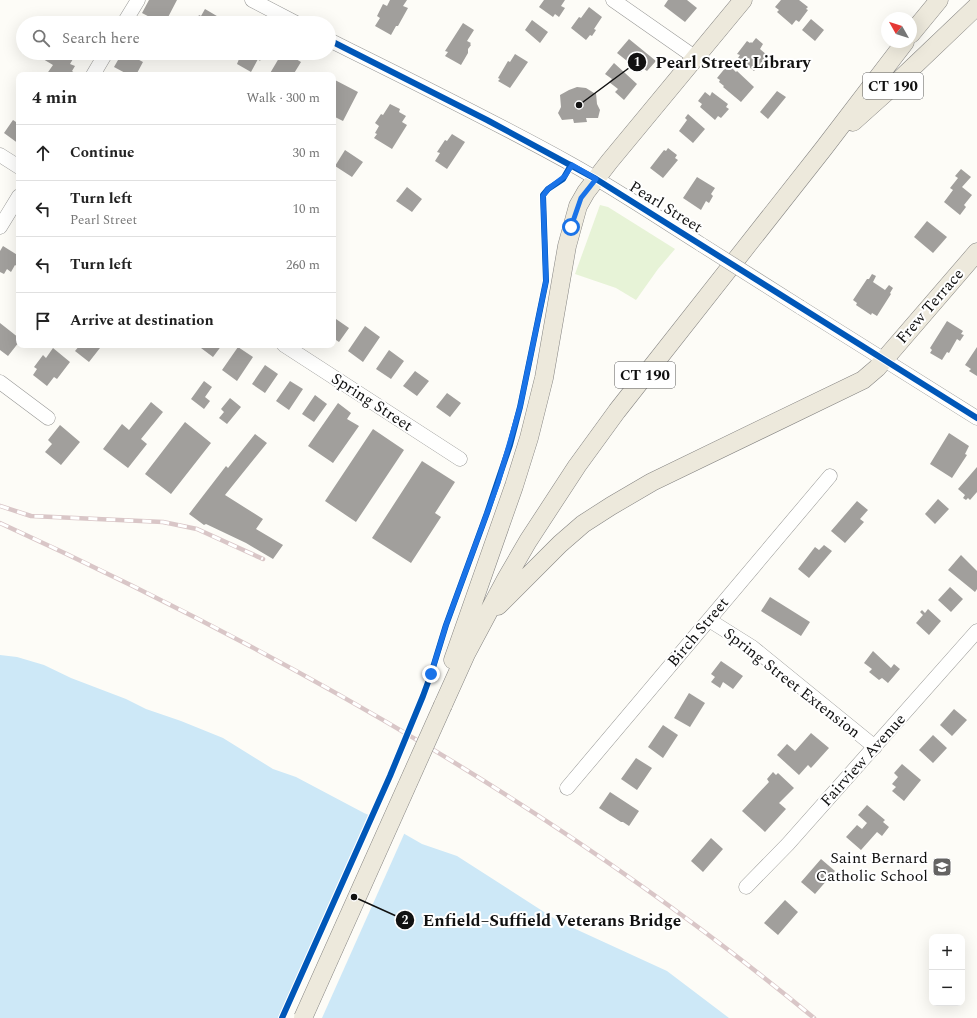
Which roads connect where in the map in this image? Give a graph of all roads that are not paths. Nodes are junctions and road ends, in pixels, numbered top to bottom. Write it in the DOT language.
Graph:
graph roads {
  1 [pos="138,0"];
  2 [pos="252,0"];
  3 [pos="613,0"];
  4 [pos="743,0"];
  5 [pos="939,0"];
  6 [pos="977,6"];
  7 [pos="128,16"];
  8 [pos="283,16"];
  9 [pos="917,27"];
  10 [pos="336,44"];
  11 [pos="900,48"];
  12 [pos="696,58"];
  13 [pos="102,60"];
  14 [pos="95,72"];
  15 [pos="824,148"];
  16 [pos="0,155"];
  17 [pos="16,165"];
  18 [pos="596,179"];
  19 [pos="16,201"];
  20 [pos="0,227"];
  21 [pos="977,252"];
  22 [pos="289,348"];
  23 [pos="884,360"];
  24 [pos="0,382"];
  25 [pos="48,418"];
  26 [pos="977,418"];
  27 [pos="460,459"];
  28 [pos="830,476"];
  29 [pos="485,617"];
  30 [pos="709,620"];
  31 [pos="977,631"];
  32 [pos="445,699"];
  33 [pos="875,747"];
  34 [pos="567,788"];
  35 [pos="746,887"];
  36 [pos="303,1018"];
  1 -- 7 [label="street"];
  2 -- 8 [label="street"];
  3 -- 12 [label="street"];
  4 -- 12 [label="main road"];
  5 -- 9 [label="main road"];
  6 -- 15 [label="main road, CT 190"];
  10 -- 18 [label="street, Pearl Street"];
  11 -- 15 [label="main road, CT 190"];
  12 -- 18 [label="main road"];
  13 -- 14 [label="street"];
  15 -- 29 [label="main road, CT 190"];
  16 -- 17 [label="street"];
  18 -- 23 [label="street, Pearl Street, bridge"];
  18 -- 32 [label="main road"];
  19 -- 20 [label="street"];
  21 -- 23 [label="main road, Frew Terrace"];
  22 -- 27 [label="street, Spring Street"];
  23 -- 26 [label="street, Pearl Street"];
  23 -- 29 [label="main road, Frew Terrace"];
  24 -- 25 [label="street"];
  28 -- 30 [label="street, Birch Street"];
  29 -- 32 [label="main road, CT 190"];
  30 -- 33 [label="street, Spring Street Extension"];
  30 -- 34 [label="street, Birch Street"];
  31 -- 33 [label="street, Fairview Avenue"];
  32 -- 36 [label="main road, CT 190, bridge"];
  33 -- 35 [label="street, Fairview Avenue"];
}
